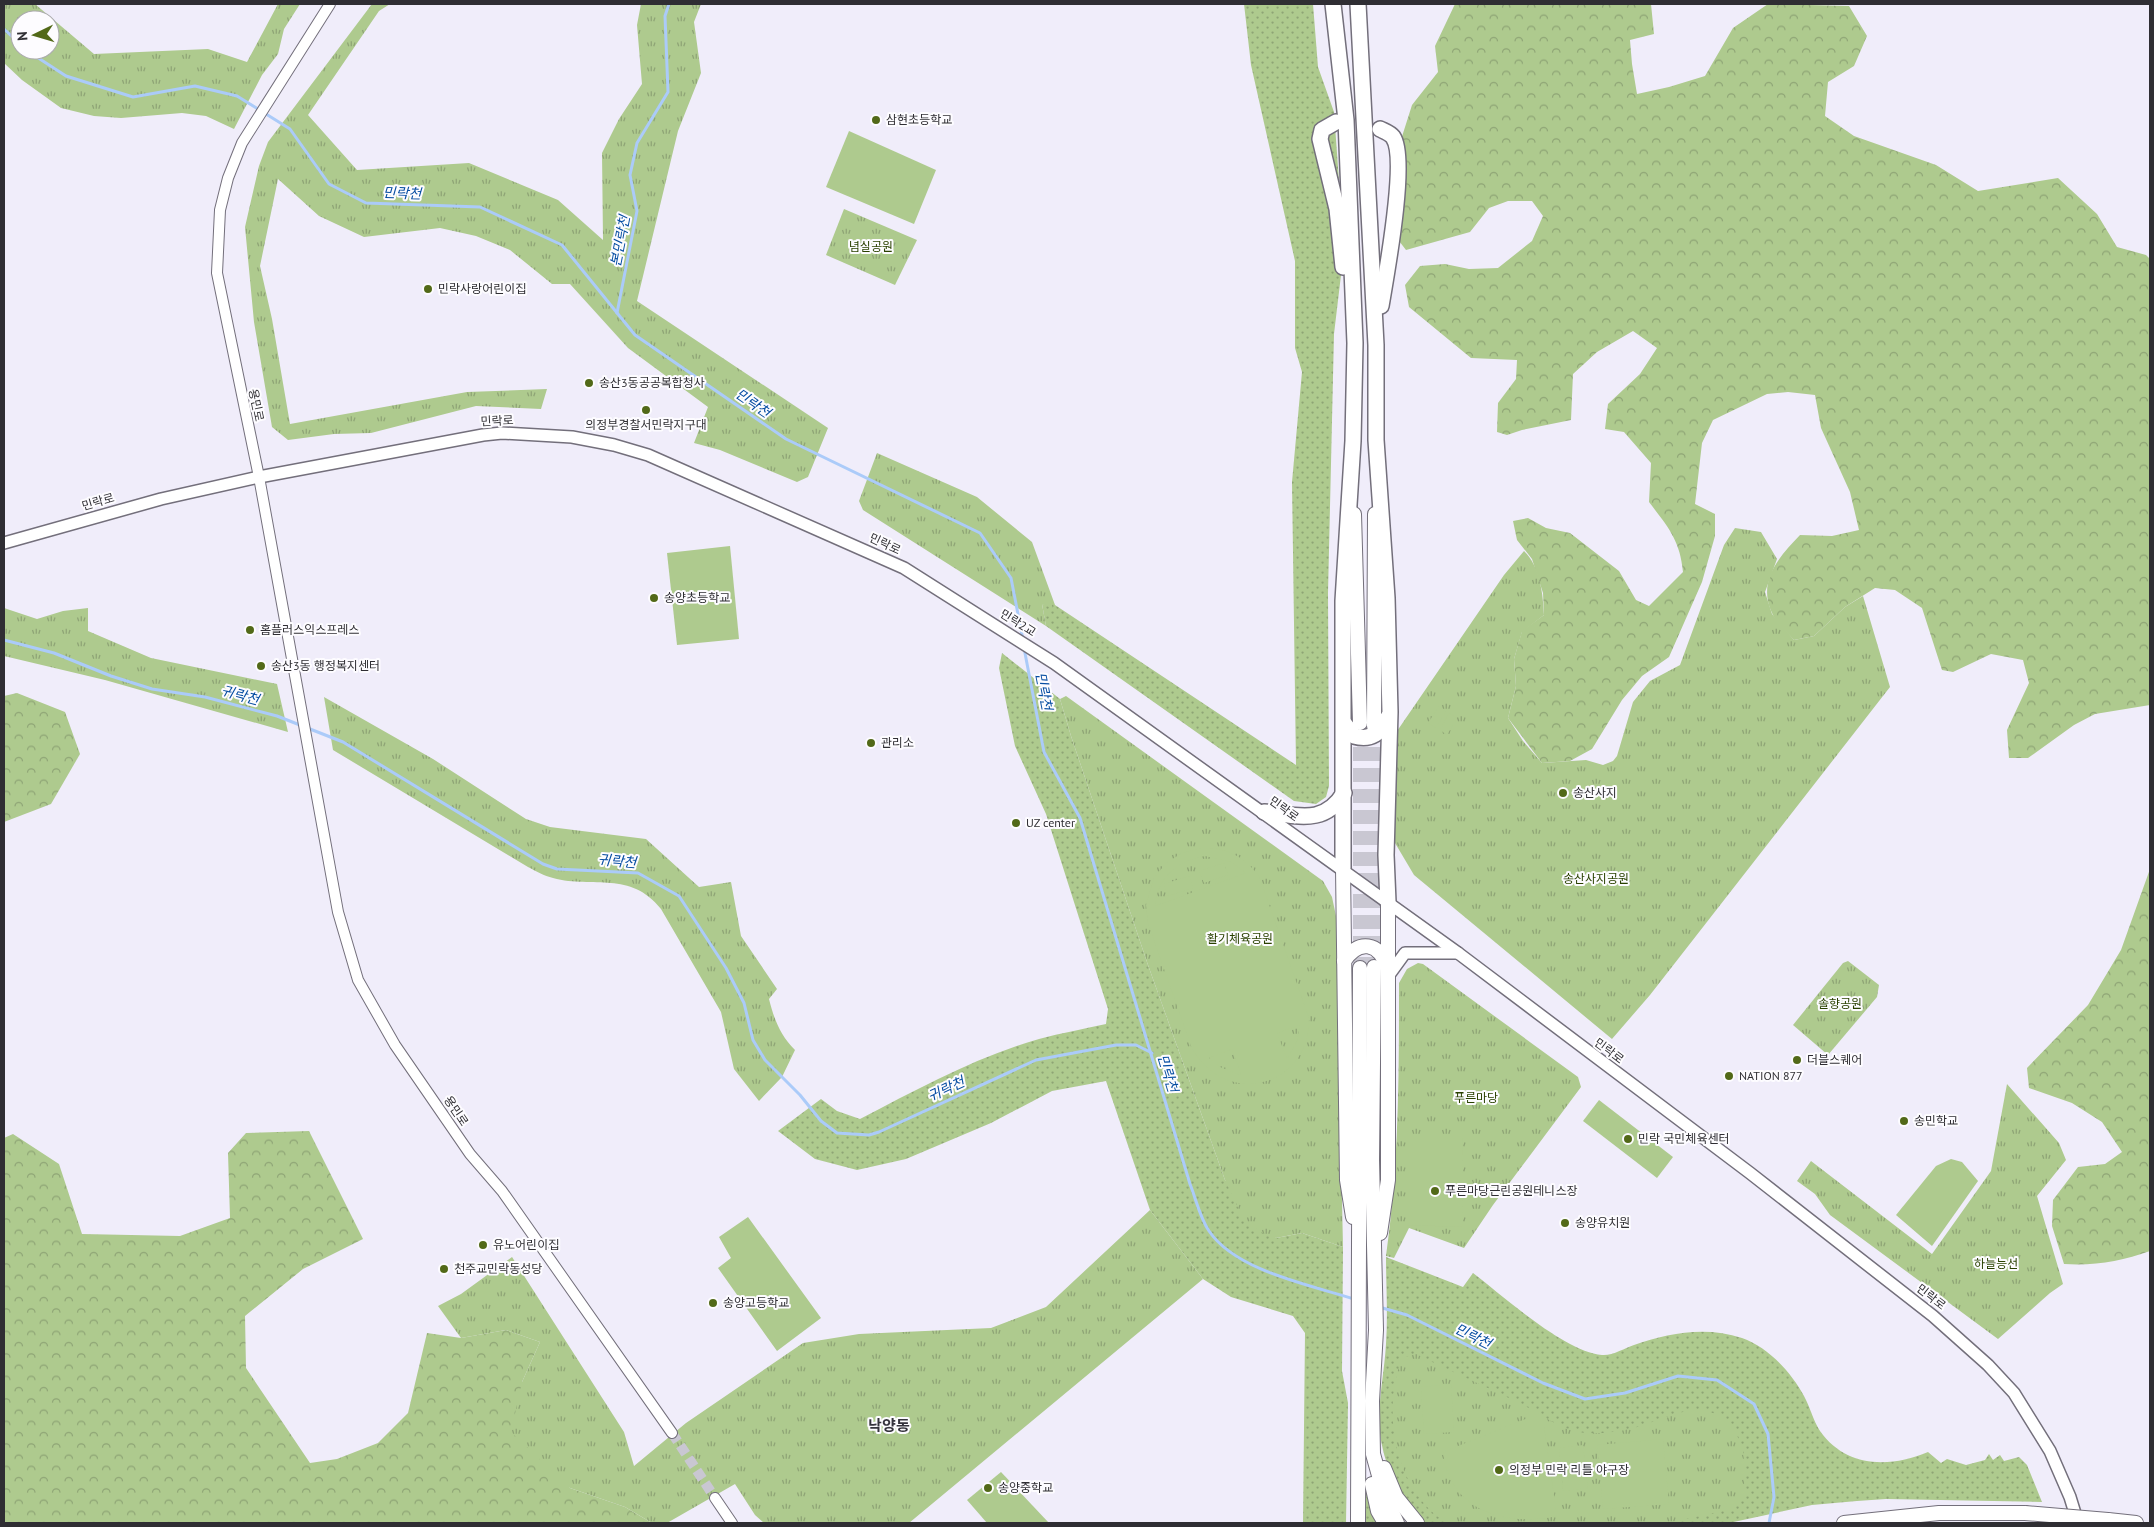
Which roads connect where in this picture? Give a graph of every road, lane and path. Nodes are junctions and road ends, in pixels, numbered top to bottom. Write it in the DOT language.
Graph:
graph roads {
  1 [pos="330,4"];
  2 [pos="1333,4"];
  3 [pos="1358,4"];
  4 [pos="1336,122"];
  5 [pos="1380,129"];
  6 [pos="1355,343"];
  7 [pos="1376,345"];
  8 [pos="1376,440"];
  9 [pos="1352,441"];
  10 [pos="259,477"];
  11 [pos="4,543"];
  12 [pos="967,607"];
  13 [pos="1054,663"];
  14 [pos="1390,712"];
  15 [pos="1360,723"];
  16 [pos="1344,724"];
  17 [pos="1374,726"];
  18 [pos="1344,793"];
  19 [pos="1264,812"];
  20 [pos="1343,868"];
  21 [pos="1388,902"];
  22 [pos="1458,953"];
  23 [pos="1344,960"];
  24 [pos="1389,975"];
  25 [pos="1360,1266"];
  26 [pos="1374,1271"];
  27 [pos="1366,1400"];
  28 [pos="672,1433"];
  29 [pos="715,1498"];
  30 [pos="732,1523"];
  31 [pos="1358,1523"];
  32 [pos="1385,1523"];
  33 [pos="1397,1523"];
  34 [pos="1417,1523"];
  35 [pos="1845,1523"];
  36 [pos="2078,1523"];
  37 [pos="2136,1523"];
  1 -- 10 [label="street, 용민로"];
  2 -- 6 [label="highway"];
  3 -- 7 [label="highway"];
  4 -- 6 [label="highway"];
  5 -- 7 [label="highway"];
  6 -- 9 [label="highway"];
  7 -- 8 [label="highway"];
  8 -- 14 [label="highway"];
  8 -- 17 [label="highway"];
  9 -- 15 [label="highway"];
  9 -- 16 [label="highway"];
  10 -- 11 [label="main road, 민락로"];
  10 -- 12 [label="main road, 민락로"];
  10 -- 28 [label="street, 용민로"];
  12 -- 13 [label="main road, 민락2교"];
  13 -- 19 [label="main road, 민락로"];
  14 -- 16 [label="highway"];
  14 -- 21 [label="highway"];
  16 -- 18 [label="highway"];
  18 -- 19 [label="highway"];
  18 -- 20 [label="highway"];
  19 -- 20 [label="main road, 민락로"];
  20 -- 21 [label="main road, 민락로"];
  20 -- 23 [label="highway"];
  21 -- 22 [label="main road, 민락로"];
  21 -- 24 [label="highway"];
  22 -- 24 [label="main road"];
  22 -- 36 [label="main road, 민락로"];
  23 -- 24 [label="highway"];
  23 -- 25 [label="highway"];
  24 -- 26 [label="highway"];
  25 -- 26 [label="highway"];
  25 -- 27 [label="highway"];
  26 -- 27 [label="highway"];
  27 -- 31 [label="highway"];
  27 -- 32 [label="highway"];
  27 -- 33 [label="highway"];
  27 -- 34 [label="highway"];
  29 -- 30 [label="street"];
  35 -- 37 [label="highway, bridge"];
}
